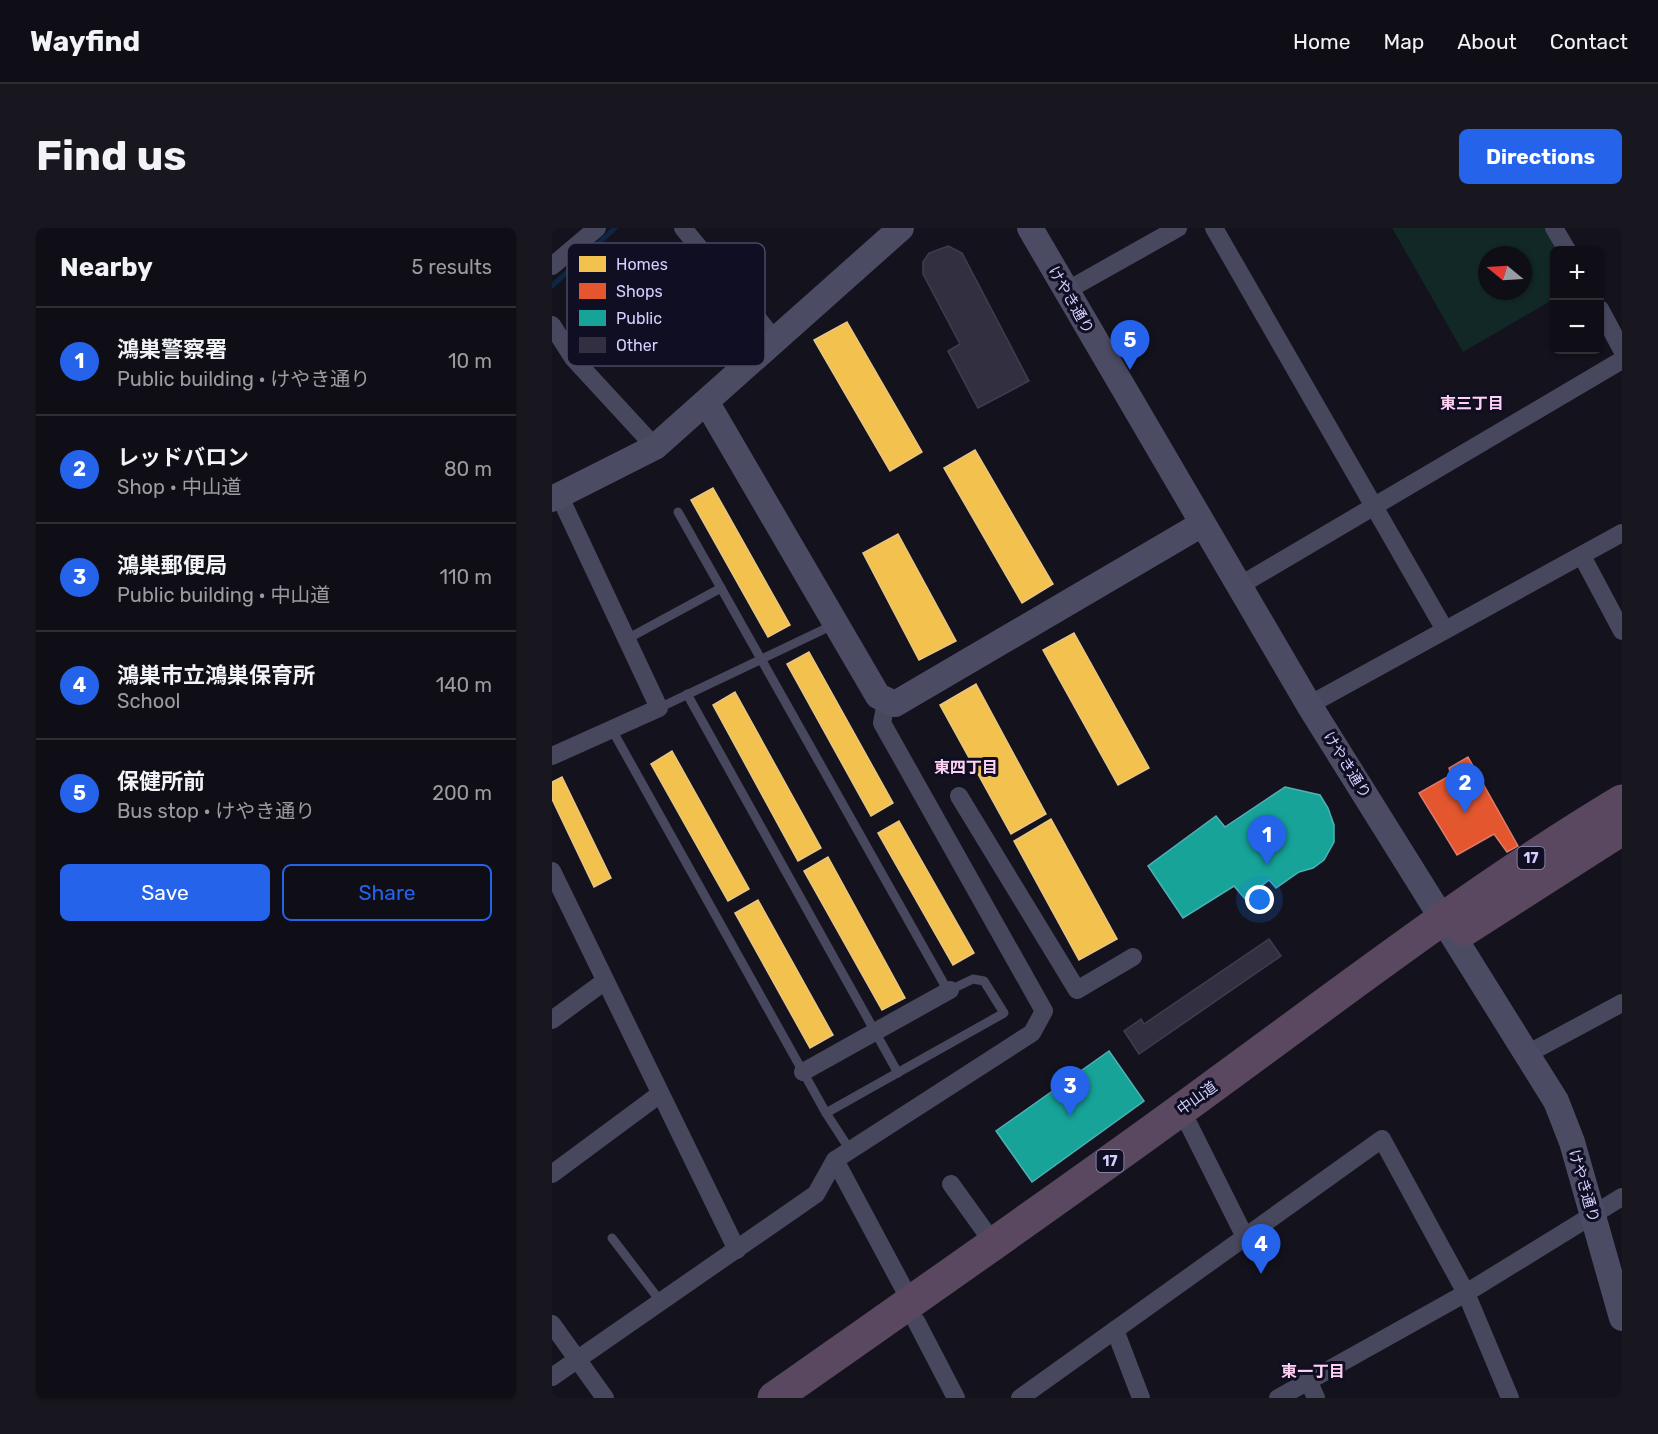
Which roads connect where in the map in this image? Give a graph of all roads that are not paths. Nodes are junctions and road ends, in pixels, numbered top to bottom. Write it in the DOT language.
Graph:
graph roads {
  1 [pos="597,228"];
  2 [pos="682,228"];
  3 [pos="1030,228"];
  4 [pos="1178,228"];
  5 [pos="1214,228"];
  6 [pos="1554,228"];
  7 [pos="898,229"];
  8 [pos="579,243"];
  9 [pos="694,243"];
  10 [pos="1565,246"];
  11 [pos="567,253"];
  12 [pos="552,266"];
  13 [pos="1066,291"];
  14 [pos="1604,318"];
  15 [pos="552,325"];
  16 [pos="765,328"];
  17 [pos="776,341"];
  18 [pos="567,349"];
  19 [pos="1622,350"];
  20 [pos="765,351"];
  21 [pos="1622,360"];
  22 [pos="580,366"];
  23 [pos="748,366"];
  24 [pos="707,403"];
  25 [pos="655,447"];
  26 [pos="556,497"];
  27 [pos="1374,507"];
  28 [pos="678,512"];
  29 [pos="1202,524"];
  30 [pos="1622,534"];
  31 [pos="1582,556"];
  32 [pos="1239,586"];
  33 [pos="721,588"];
  34 [pos="836,624"];
  35 [pos="1445,630"];
  36 [pos="1622,631"];
  37 [pos="627,639"];
  38 [pos="761,660"];
  39 [pos="687,694"];
  40 [pos="886,702"];
  41 [pos="1309,705"];
  42 [pos="659,708"];
  43 [pos="611,728"];
  44 [pos="552,756"];
  45 [pos="959,796"];
  46 [pos="1622,801"];
  47 [pos="1622,829"];
  48 [pos="996,857"];
  49 [pos="552,871"];
  50 [pos="967,872"];
  51 [pos="1449,928"];
  52 [pos="1133,957"];
  53 [pos="605,981"];
  54 [pos="950,990"];
  55 [pos="1622,1003"];
  56 [pos="552,1020"];
  57 [pos="875,1032"];
  58 [pos="1529,1053"];
  59 [pos="803,1072"];
  60 [pos="897,1073"];
  61 [pos="660,1094"];
  62 [pos="826,1113"];
  63 [pos="1189,1125"];
  64 [pos="842,1155"];
  65 [pos="552,1174"];
  66 [pos="951,1184"];
  67 [pos="1622,1197"];
  68 [pos="1592,1213"];
  69 [pos="1245,1237"];
  70 [pos="612,1238"];
  71 [pos="994,1244"];
  72 [pos="736,1250"];
  73 [pos="1616,1276"];
  74 [pos="1466,1293"];
  75 [pos="661,1302"];
  76 [pos="914,1312"];
  77 [pos="1622,1318"];
  78 [pos="552,1324"];
  79 [pos="1115,1330"];
  80 [pos="577,1359"];
  81 [pos="552,1377"];
  82 [pos="1308,1380"];
  83 [pos="605,1398"];
  84 [pos="774,1398"];
  85 [pos="807,1398"];
  86 [pos="956,1398"];
  87 [pos="1020,1398"];
  88 [pos="1141,1398"];
  89 [pos="1278,1398"];
  90 [pos="1316,1398"];
  91 [pos="1509,1398"];
  1 -- 8 [label="street"];
  2 -- 9 [label="street"];
  3 -- 13 [label="street, けやき通り"];
  4 -- 13 [label="street"];
  5 -- 27 [label="street"];
  6 -- 10 [label="street"];
  7 -- 17 [label="street"];
  11 -- 12 [label="street"];
  13 -- 29 [label="street, けやき通り"];
  14 -- 19 [label="street"];
  15 -- 18 [label="street"];
  16 -- 17 [label="street"];
  17 -- 20 [label="street"];
  21 -- 27 [label="street"];
  22 -- 25 [label="street"];
  23 -- 24 [label="street"];
  24 -- 25 [label="street"];
  24 -- 34 [label="street"];
  25 -- 26 [label="street"];
  26 -- 37 [label="street"];
  27 -- 32 [label="street"];
  27 -- 35 [label="street"];
  28 -- 33 [label="lane"];
  29 -- 32 [label="street, けやき通り"];
  29 -- 40 [label="street"];
  30 -- 31 [label="street"];
  31 -- 35 [label="street"];
  31 -- 36 [label="street"];
  32 -- 41 [label="street, けやき通り"];
  33 -- 37 [label="lane"];
  33 -- 38 [label="lane"];
  34 -- 38 [label="lane"];
  34 -- 40 [label="street"];
  35 -- 41 [label="street"];
  37 -- 42 [label="street"];
  38 -- 39 [label="lane"];
  38 -- 54 [label="lane"];
  39 -- 42 [label="lane"];
  39 -- 57 [label="lane"];
  40 -- 50 [label="street"];
  41 -- 51 [label="street, けやき通り"];
  42 -- 43 [label="street"];
  43 -- 44 [label="street"];
  43 -- 59 [label="lane"];
  45 -- 48 [label="street"];
  46 -- 51 [label="highway, 中山道 / 17"];
  47 -- 51 [label="highway, 中山道 / 17"];
  48 -- 50 [label="street"];
  48 -- 52 [label="street"];
  49 -- 53 [label="street"];
  50 -- 64 [label="street"];
  51 -- 58 [label="street, けやき通り"];
  51 -- 63 [label="highway, 中山道 / 17"];
  51 -- 71 [label="highway, 中山道 / 17"];
  53 -- 56 [label="street"];
  53 -- 61 [label="street"];
  54 -- 57 [label="street"];
  54 -- 60 [label="lane"];
  55 -- 58 [label="street"];
  57 -- 59 [label="street"];
  57 -- 60 [label="lane"];
  58 -- 68 [label="street, けやき通り"];
  59 -- 62 [label="lane"];
  60 -- 62 [label="lane"];
  61 -- 65 [label="street"];
  61 -- 72 [label="street"];
  62 -- 64 [label="lane"];
  63 -- 69 [label="street"];
  63 -- 76 [label="highway, 中山道 / 17"];
  64 -- 72 [label="street"];
  64 -- 76 [label="street"];
  66 -- 71 [label="street"];
  67 -- 68 [label="street"];
  68 -- 73 [label="street, けやき通り"];
  68 -- 74 [label="street"];
  69 -- 74 [label="street"];
  69 -- 79 [label="street"];
  70 -- 75 [label="lane"];
  71 -- 76 [label="highway, 中山道 / 17"];
  72 -- 75 [label="street"];
  73 -- 77 [label="street, けやき通り"];
  74 -- 82 [label="street"];
  74 -- 91 [label="street"];
  75 -- 80 [label="street"];
  76 -- 84 [label="highway, 中山道 / 17"];
  76 -- 85 [label="highway, 中山道 / 17"];
  76 -- 86 [label="street"];
  78 -- 80 [label="street"];
  79 -- 87 [label="street"];
  79 -- 88 [label="street"];
  80 -- 81 [label="street"];
  80 -- 83 [label="street"];
  82 -- 89 [label="street"];
  82 -- 90 [label="street"];
}
